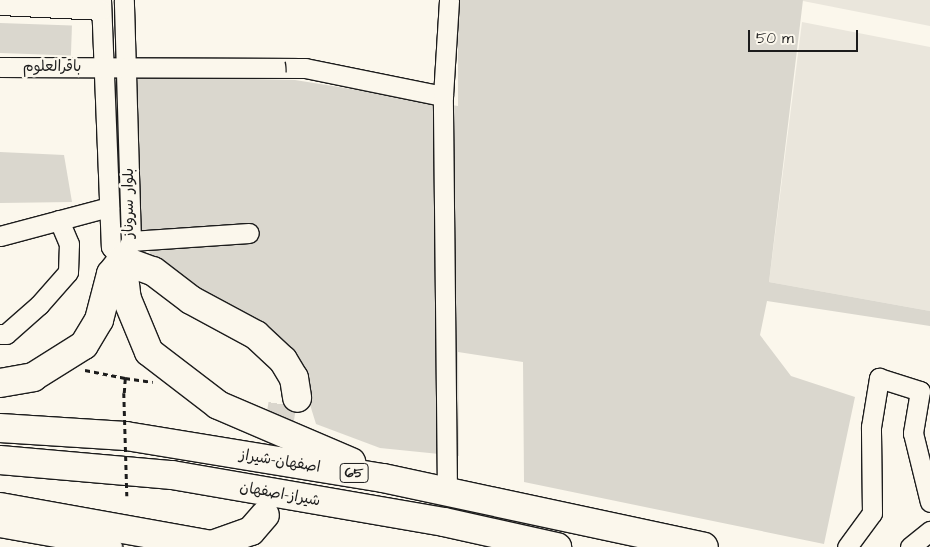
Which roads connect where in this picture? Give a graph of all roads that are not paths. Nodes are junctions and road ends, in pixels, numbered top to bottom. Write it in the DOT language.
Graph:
graph roads {
  1 [pos="124,0"];
  2 [pos="450,0"];
  3 [pos="0,5"];
  4 [pos="101,5"];
  5 [pos="126,66"];
  6 [pos="0,67"];
  7 [pos="103,67"];
  8 [pos="444,96"];
  9 [pos="109,207"];
  10 [pos="59,220"];
  11 [pos="248,234"];
  12 [pos="0,236"];
  13 [pos="126,251"];
  14 [pos="0,334"];
  15 [pos="0,383"];
  16 [pos="290,396"];
  17 [pos="0,428"];
  18 [pos="0,460"];
  19 [pos="383,478"];
  20 [pos="447,493"];
  21 [pos="930,502"];
  22 [pos="0,507"];
  23 [pos="0,518"];
  24 [pos="0,527"];
  25 [pos="930,531"];
  26 [pos="112,547"];
  27 [pos="145,547"];
  28 [pos="254,547"];
  29 [pos="557,547"];
  30 [pos="704,547"];
  31 [pos="848,547"];
  32 [pos="910,547"];
  1 -- 5 [label="street, بلوار سروناز"];
  2 -- 8 [label="street"];
  3 -- 4 [label="street"];
  4 -- 7 [label="street, بلوار سروناز"];
  5 -- 7 [label="street, ۱"];
  5 -- 8 [label="street, ۱"];
  5 -- 13 [label="street, بلوار سروناز"];
  6 -- 7 [label="street, باقرالعلوم"];
  7 -- 9 [label="street, بلوار سروناز"];
  8 -- 20 [label="street"];
  9 -- 10 [label="street"];
  9 -- 13 [label="street, بلوار سروناز"];
  10 -- 12 [label="street"];
  10 -- 14 [label="street"];
  11 -- 13 [label="street"];
  13 -- 15 [label="highway"];
  13 -- 16 [label="highway"];
  13 -- 19 [label="highway"];
  17 -- 19 [label="highway, اصفهان-شیراز / 65"];
  18 -- 29 [label="highway, شیراز-اصفهان / 65"];
  19 -- 20 [label="highway, اصفهان-شیراز / 65"];
  20 -- 30 [label="highway, اصفهان-شیراز / 65"];
  21 -- 31 [label="street"];
  22 -- 28 [label="highway"];
  23 -- 27 [label="highway"];
  24 -- 26 [label="street"];
  25 -- 32 [label="street"];
}
